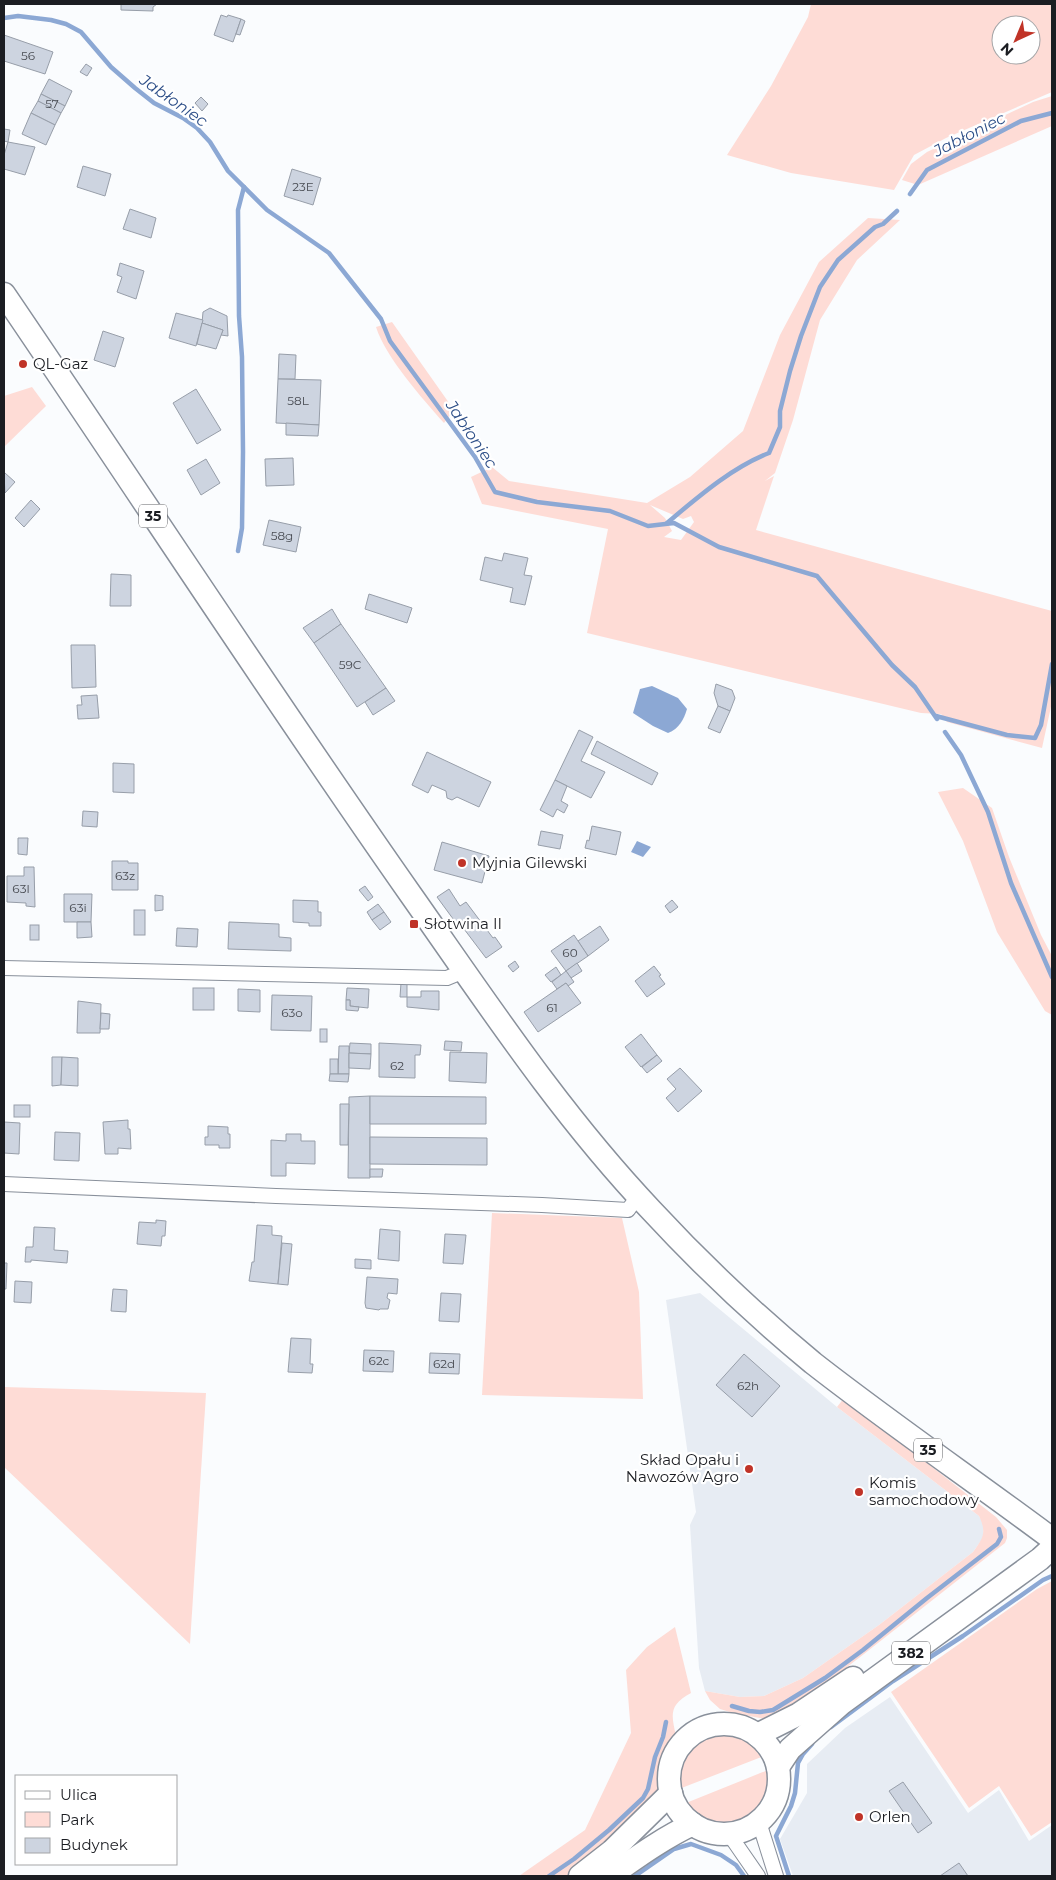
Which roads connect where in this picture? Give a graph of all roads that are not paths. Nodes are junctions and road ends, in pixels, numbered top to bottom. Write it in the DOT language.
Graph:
graph roads {
  1 [pos="4,294"];
  2 [pos="4,968"];
  3 [pos="464,971"];
  4 [pos="4,1184"];
  5 [pos="633,1203"];
  6 [pos="1050,1540"];
  7 [pos="758,1736"];
  8 [pos="778,1767"];
  9 [pos="671,1793"];
  10 [pos="758,1822"];
  11 [pos="693,1824"];
  12 [pos="729,1834"];
  13 [pos="580,1876"];
  14 [pos="610,1876"];
  15 [pos="758,1876"];
  16 [pos="776,1876"];
  1 -- 3 [label="main road, 35"];
  2 -- 3 [label="street"];
  3 -- 5 [label="main road, 35"];
  4 -- 5 [label="street"];
  5 -- 6 [label="main road, 35"];
  6 -- 7 [label="main road, 382"];
  6 -- 8 [label="main road, 382"];
  7 -- 8 [label="main road"];
  7 -- 9 [label="main road"];
  8 -- 10 [label="main road"];
  9 -- 11 [label="main road"];
  9 -- 13 [label="main road"];
  10 -- 12 [label="main road"];
  10 -- 16 [label="street"];
  11 -- 12 [label="main road"];
  11 -- 14 [label="main road"];
  12 -- 15 [label="street"];
}
